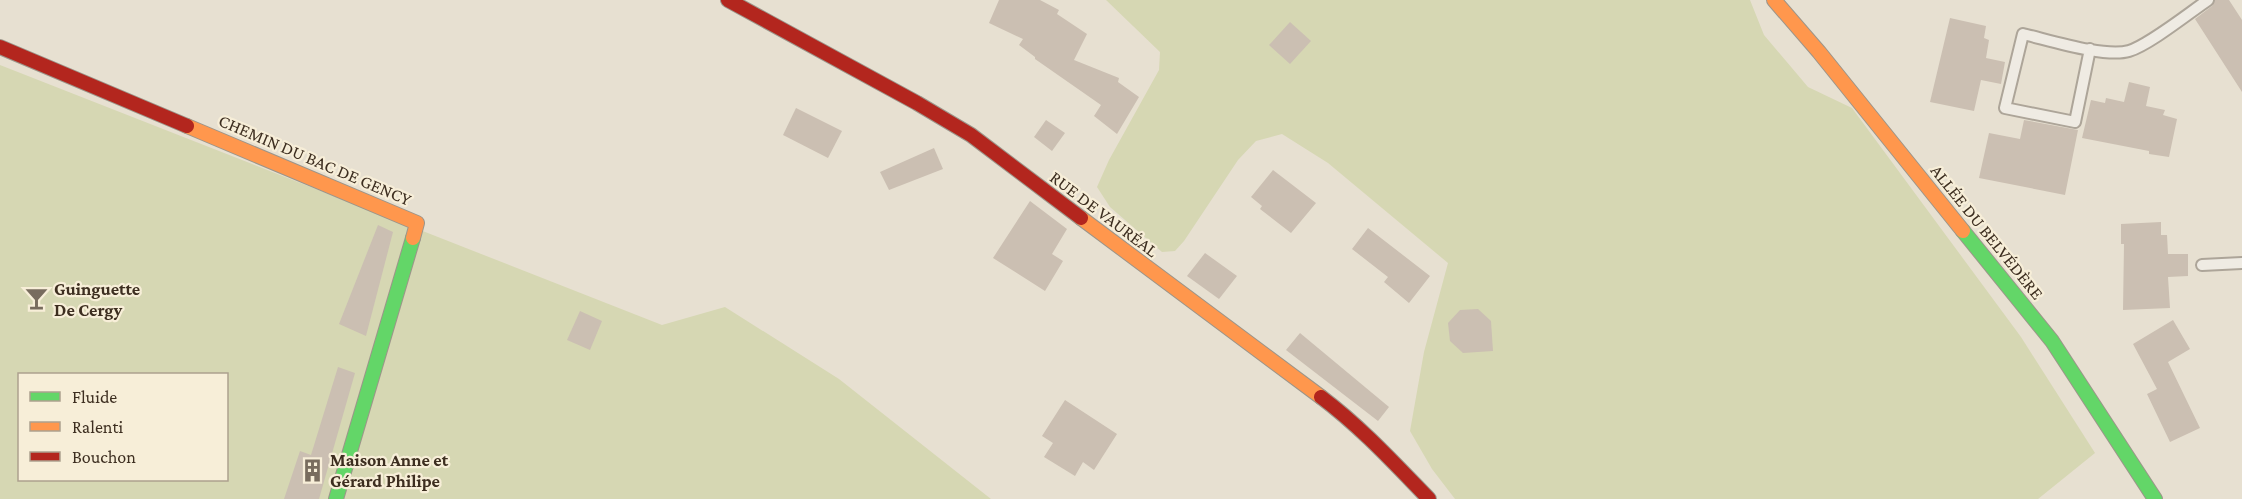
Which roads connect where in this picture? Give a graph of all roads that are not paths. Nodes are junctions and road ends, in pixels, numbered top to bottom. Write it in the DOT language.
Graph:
graph roads {
  1 [pos="728,0"];
  2 [pos="1774,0"];
  3 [pos="2208,0"];
  4 [pos="0,47"];
  5 [pos="2090,49"];
  6 [pos="2242,263"];
  7 [pos="2202,265"];
  8 [pos="336,499"];
  9 [pos="1429,499"];
  10 [pos="2155,499"];
  1 -- 9 [label="street, RUE DE VAURÉAL"];
  2 -- 10 [label="street, ALLÉE DU BELVÉDÈRE"];
  3 -- 5 [label="lane"];
  4 -- 8 [label="street, CHEMIN DU BAC DE GENCY"];
  5 -- 5 [label="lane"];
  6 -- 7 [label="lane"];
}
